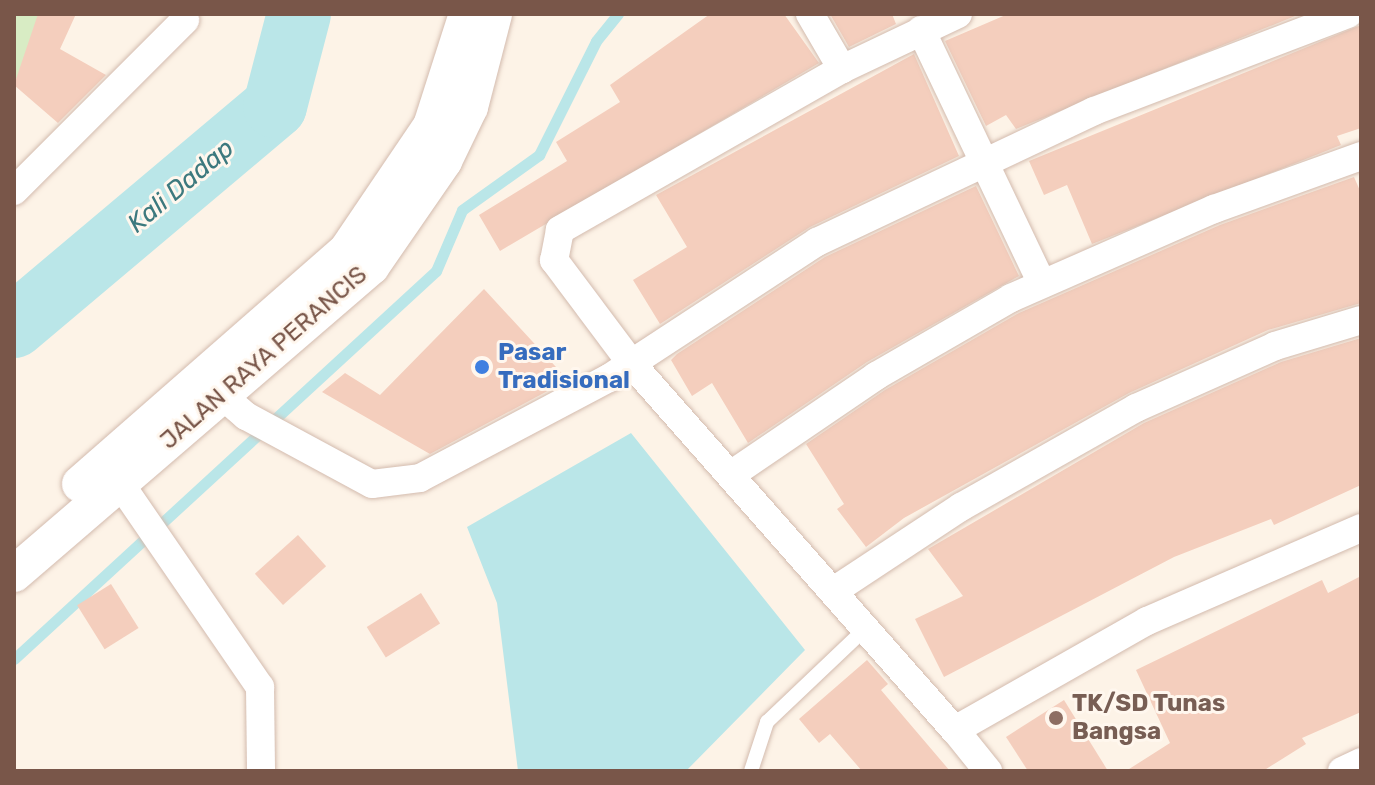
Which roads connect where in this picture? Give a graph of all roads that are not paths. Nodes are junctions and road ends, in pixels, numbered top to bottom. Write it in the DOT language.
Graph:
graph roads {
  1 [pos="467,14"];
  2 [pos="494,14"];
  3 [pos="810,14"];
  4 [pos="958,14"];
  5 [pos="1341,15"];
  6 [pos="185,20"];
  7 [pos="921,30"];
  8 [pos="842,69"];
  9 [pos="1361,156"];
  10 [pos="985,158"];
  11 [pos="14,191"];
  12 [pos="1042,284"];
  13 [pos="1361,320"];
  14 [pos="631,363"];
  15 [pos="212,389"];
  16 [pos="735,472"];
  17 [pos="119,482"];
  18 [pos="1361,528"];
  19 [pos="14,545"];
  20 [pos="14,574"];
  21 [pos="835,590"];
  22 [pos="866,628"];
  23 [pos="955,730"];
  24 [pos="1361,762"];
  25 [pos="261,769"];
  26 [pos="751,771"];
  27 [pos="988,771"];
  28 [pos="1342,771"];
  1 -- 15 [label="street, JALAN RAYA PERANCIS"];
  2 -- 15 [label="street, JALAN RAYA PERANCIS"];
  3 -- 8 [label="street"];
  4 -- 7 [label="street"];
  5 -- 10 [label="street"];
  6 -- 11 [label="street"];
  7 -- 8 [label="street"];
  7 -- 10 [label="street"];
  8 -- 14 [label="street"];
  9 -- 12 [label="street"];
  10 -- 12 [label="street"];
  10 -- 14 [label="street"];
  12 -- 16 [label="street"];
  13 -- 21 [label="street"];
  14 -- 15 [label="street"];
  14 -- 16 [label="street"];
  15 -- 17 [label="street, JALAN RAYA PERANCIS"];
  15 -- 19 [label="street, JALAN RAYA PERANCIS"];
  16 -- 21 [label="street"];
  17 -- 20 [label="street, JALAN RAYA PERANCIS"];
  17 -- 25 [label="street"];
  18 -- 23 [label="street"];
  21 -- 22 [label="street"];
  22 -- 23 [label="street"];
  22 -- 26 [label="lane"];
  23 -- 27 [label="street"];
  24 -- 28 [label="street"];
}
